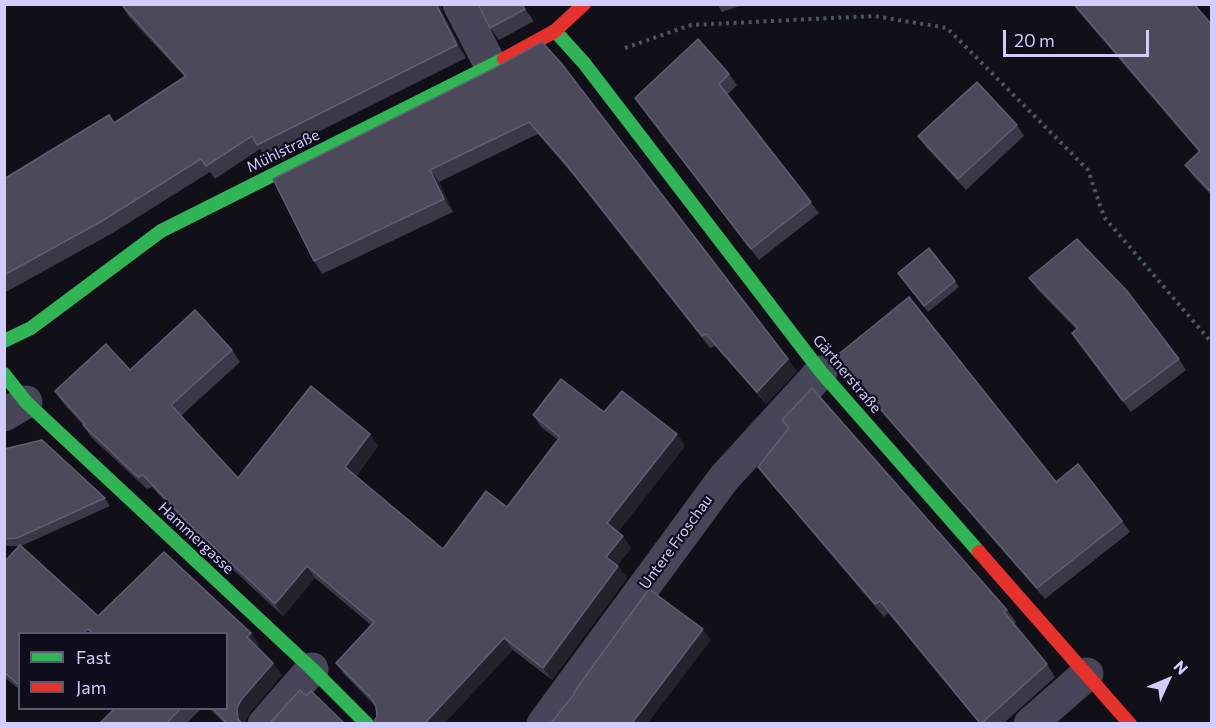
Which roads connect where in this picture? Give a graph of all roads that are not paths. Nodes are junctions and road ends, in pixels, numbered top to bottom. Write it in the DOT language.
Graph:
graph roads {
  1 [pos="459,4"];
  2 [pos="584,4"];
  3 [pos="555,31"];
  4 [pos="492,66"];
  5 [pos="4,341"];
  6 [pos="821,372"];
  7 [pos="4,374"];
  8 [pos="15,409"];
  9 [pos="312,669"];
  10 [pos="1087,674"];
  11 [pos="264,723"];
  12 [pos="367,723"];
  13 [pos="543,723"];
  14 [pos="1030,723"];
  15 [pos="1130,723"];
  1 -- 4 [label="street"];
  2 -- 3 [label="street, Mühlstraße"];
  3 -- 4 [label="street, Mühlstraße"];
  3 -- 6 [label="street, Gärtnerstraße"];
  4 -- 5 [label="street, Mühlstraße"];
  6 -- 10 [label="street, Gärtnerstraße"];
  6 -- 13 [label="street, Untere Froschau"];
  7 -- 8 [label="street, Hammergasse"];
  8 -- 9 [label="street, Hammergasse"];
  9 -- 11 [label="street"];
  9 -- 12 [label="street, Hammergasse"];
  10 -- 14 [label="street"];
  10 -- 15 [label="street, Gärtnerstraße"];
}
